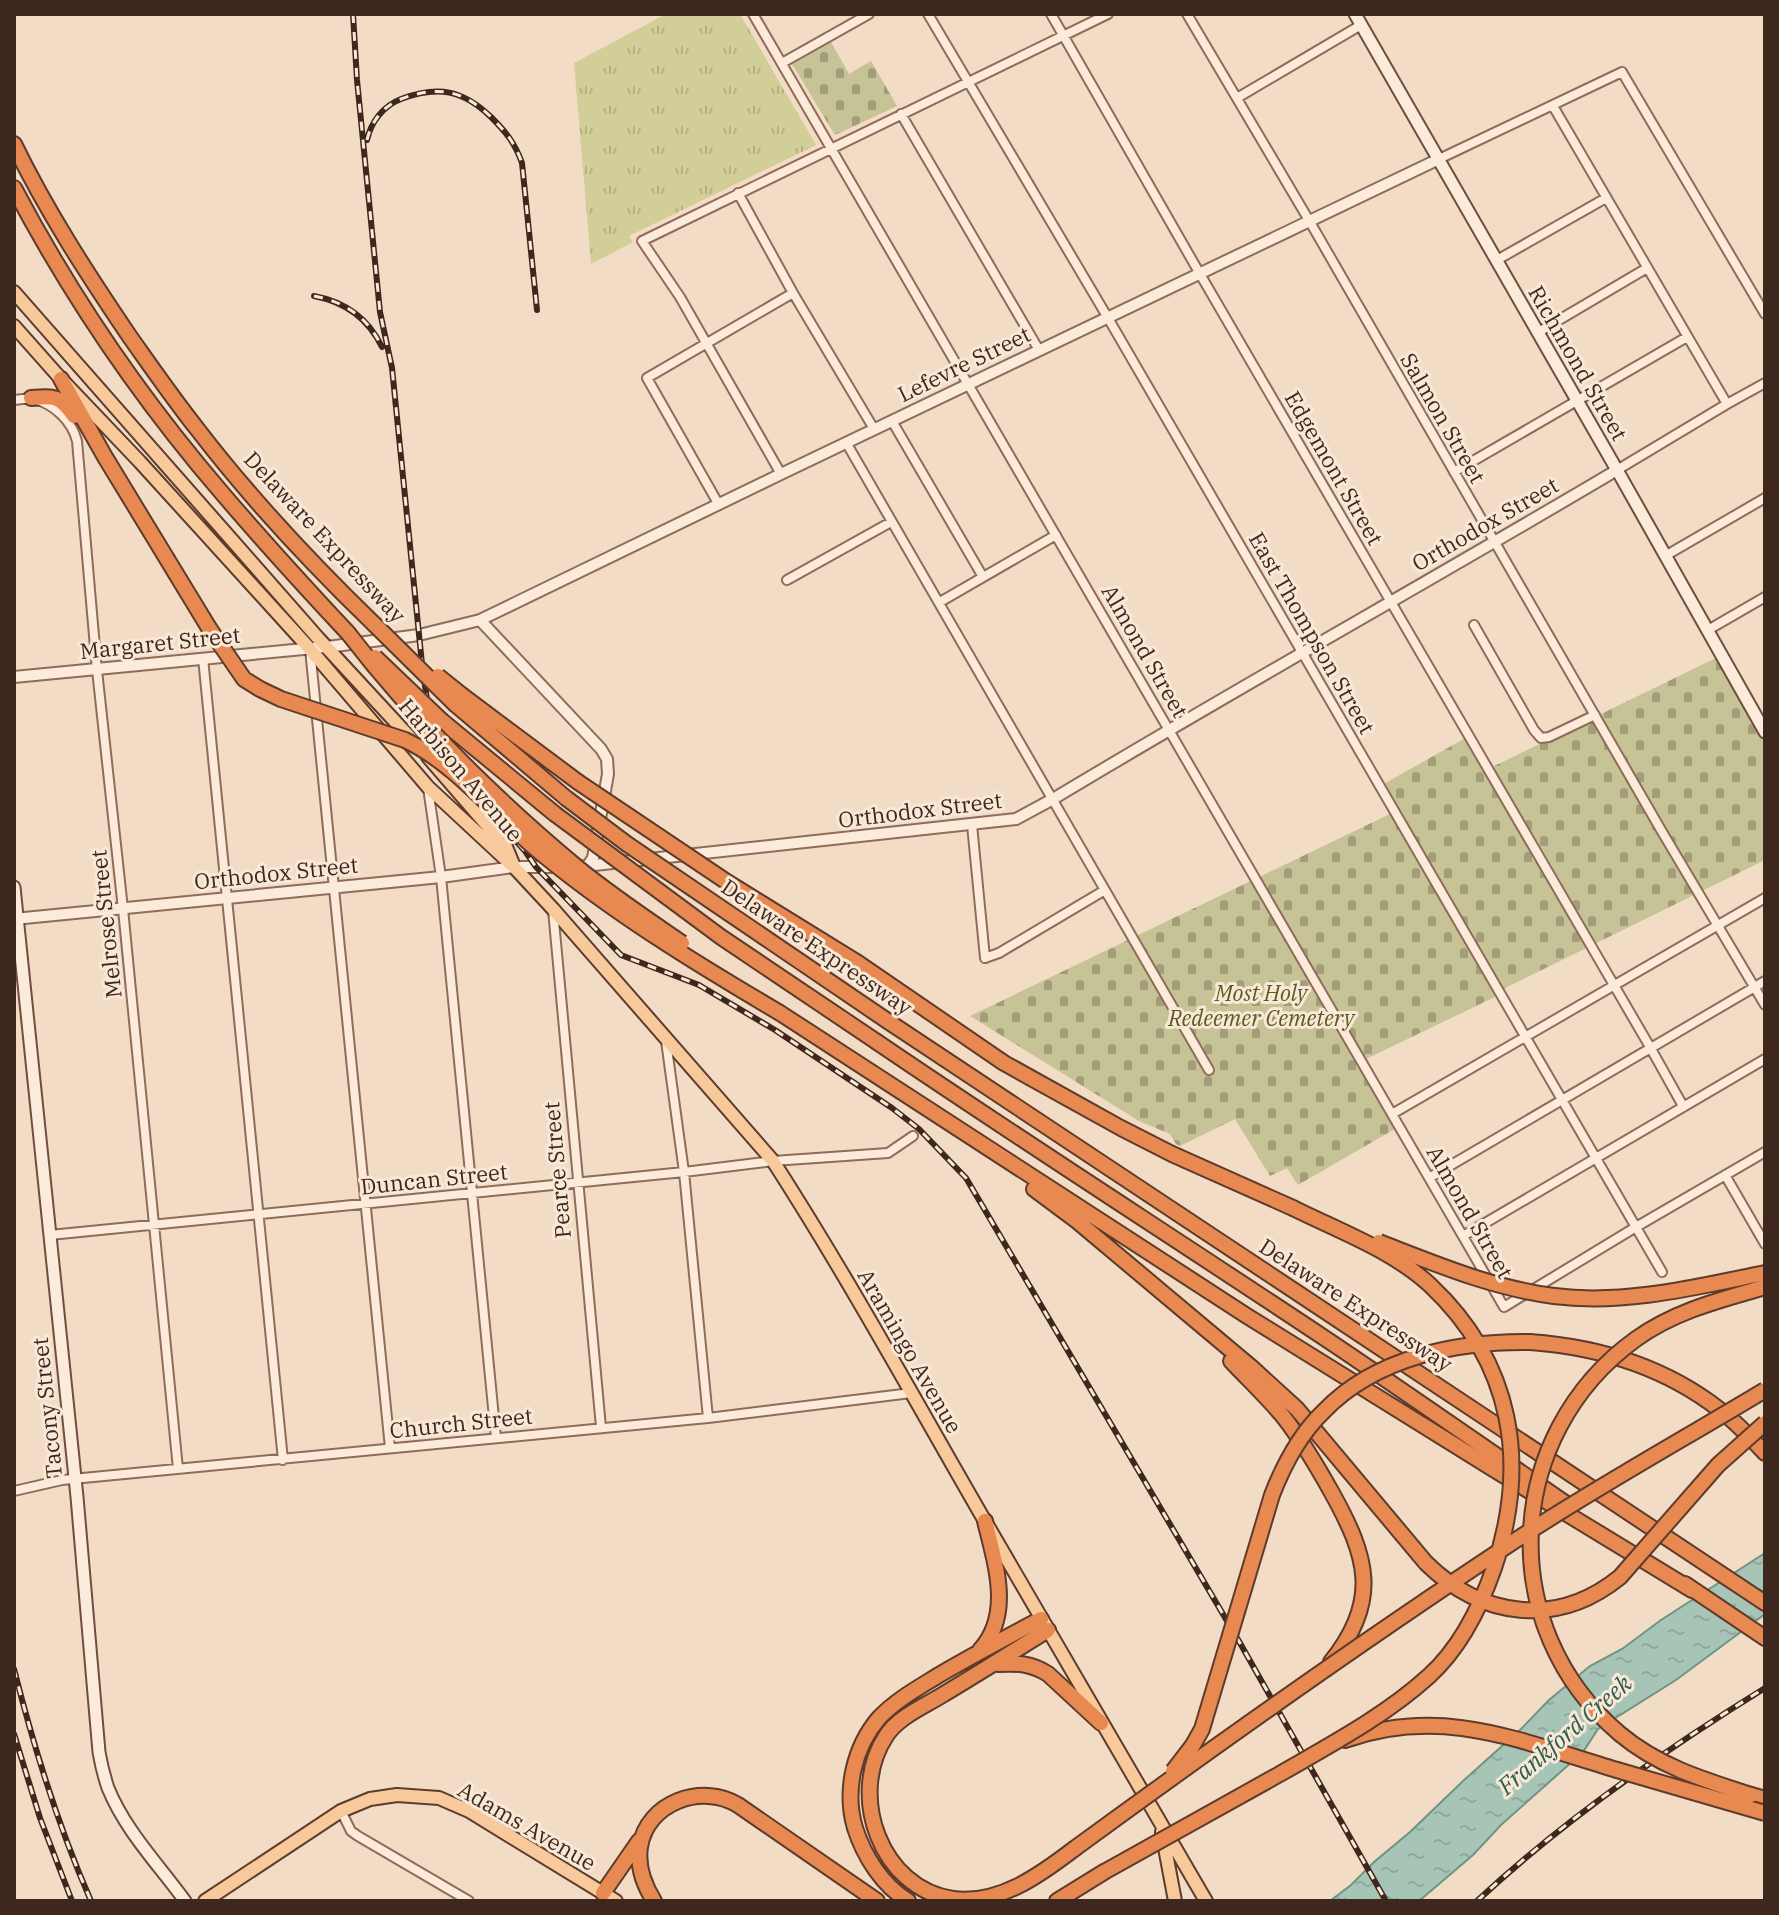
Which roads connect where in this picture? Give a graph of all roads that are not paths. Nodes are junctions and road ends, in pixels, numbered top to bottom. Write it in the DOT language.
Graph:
graph roads {
  1 [pos="753,14"];
  2 [pos="869,14"];
  3 [pos="928,14"];
  4 [pos="1051,14"];
  5 [pos="1108,14"];
  6 [pos="1187,14"];
  7 [pos="1355,14"];
  8 [pos="1361,25"];
  9 [pos="1064,36"];
  10 [pos="782,63"];
  11 [pos="969,81"];
  12 [pos="1237,98"];
  13 [pos="1553,106"];
  14 [pos="901,114"];
  15 [pos="832,148"];
  16 [pos="17,150"];
  17 [pos="1439,159"];
  18 [pos="14,188"];
  19 [pos="738,193"];
  20 [pos="1606,198"];
  21 [pos="1310,222"];
  22 [pos="1497,260"];
  23 [pos="1647,268"];
  24 [pos="1200,274"];
  25 [pos="14,292"];
  26 [pos="793,293"];
  27 [pos="1765,314"];
  28 [pos="1108,318"];
  29 [pos="14,326"];
  30 [pos="1537,333"];
  31 [pos="1687,337"];
  32 [pos="707,344"];
  33 [pos="1039,350"];
  34 [pos="61,379"];
  35 [pos="1765,383"];
  36 [pos="969,384"];
  37 [pos="31,398"];
  38 [pos="14,400"];
  39 [pos="1576,400"];
  40 [pos="1727,404"];
  41 [pos="892,421"];
  42 [pos="874,429"];
  43 [pos="847,444"];
  44 [pos="105,457"];
  45 [pos="1617,470"];
  46 [pos="1454,472"];
  47 [pos="781,474"];
  48 [pos="1765,498"];
  49 [pos="719,505"];
  50 [pos="891,522"];
  51 [pos="1056,535"];
  52 [pos="1495,543"];
  53 [pos="1665,556"];
  54 [pos="983,577"];
  55 [pos="787,580"];
  56 [pos="1765,597"];
  57 [pos="1390,601"];
  58 [pos="940,602"];
  59 [pos="480,620"];
  60 [pos="1474,625"];
  61 [pos="1708,630"];
  62 [pos="348,633"];
  63 [pos="327,647"];
  64 [pos="310,649"];
  65 [pos="1303,653"];
  66 [pos="203,658"];
  67 [pos="97,670"];
  68 [pos="14,677"];
  69 [pos="460,700"];
  70 [pos="1595,715"];
  71 [pos="1170,730"];
  72 [pos="1765,732"];
  73 [pos="428,787"];
  74 [pos="1053,799"];
  75 [pos="972,825"];
  76 [pos="514,867"];
  77 [pos="587,867"];
  78 [pos="441,877"];
  79 [pos="14,887"];
  80 [pos="334,888"];
  81 [pos="1105,890"];
  82 [pos="228,898"];
  83 [pos="1765,898"];
  84 [pos="123,909"];
  85 [pos="553,909"];
  86 [pos="16,919"];
  87 [pos="1717,926"];
  88 [pos="1765,981"];
  89 [pos="1615,985"];
  90 [pos="1754,987"];
  91 [pos="1765,1005"];
  92 [pos="780,1013"];
  93 [pos="665,1036"];
  94 [pos="1525,1036"];
  95 [pos="1650,1047"];
  96 [pos="1765,1059"];
  97 [pos="1209,1070"];
  98 [pos="1562,1099"];
  99 [pos="1683,1106"];
  100 [pos="1392,1114"];
  101 [pos="942,1119"];
  102 [pos="913,1136"];
  103 [pos="1765,1152"];
  104 [pos="1596,1157"];
  105 [pos="773,1161"];
  106 [pos="684,1172"];
  107 [pos="1725,1175"];
  108 [pos="1429,1178"];
  109 [pos="577,1182"];
  110 [pos="470,1193"];
  111 [pos="364,1204"];
  112 [pos="1293,1208"];
  113 [pos="259,1215"];
  114 [pos="153,1226"];
  115 [pos="1636,1227"];
  116 [pos="50,1235"];
  117 [pos="1463,1236"];
  118 [pos="1765,1244"];
  119 [pos="1662,1272"];
  120 [pos="1765,1273"];
  121 [pos="1765,1287"];
  122 [pos="1176,1306"];
  123 [pos="1765,1390"];
  124 [pos="911,1393"];
  125 [pos="708,1418"];
  126 [pos="1765,1423"];
  127 [pos="601,1427"];
  128 [pos="496,1438"];
  129 [pos="390,1448"];
  130 [pos="1765,1453"];
  131 [pos="283,1460"];
  132 [pos="178,1469"];
  133 [pos="74,1480"];
  134 [pos="14,1491"];
  135 [pos="985,1521"];
  136 [pos="1692,1590"];
  137 [pos="1765,1603"];
  138 [pos="1045,1624"];
  139 [pos="1760,1634"];
  140 [pos="977,1653"];
  141 [pos="993,1664"];
  142 [pos="1326,1669"];
  143 [pos="1101,1723"];
  144 [pos="1326,1747"];
  145 [pos="1160,1786"];
  146 [pos="1765,1799"];
  147 [pos="341,1811"];
  148 [pos="1765,1813"];
  149 [pos="1160,1821"];
  150 [pos="644,1833"];
  151 [pos="1078,1887"];
  152 [pos="609,1897"];
  153 [pos="185,1901"];
  154 [pos="205,1901"];
  155 [pos="469,1901"];
  156 [pos="654,1901"];
  157 [pos="877,1901"];
  158 [pos="908,1901"];
  159 [pos="1045,1901"];
  160 [pos="1057,1901"];
  161 [pos="1175,1901"];
  162 [pos="1206,1901"];
  1 -- 10 [label="street, Almond Street"];
  2 -- 10 [label="street"];
  3 -- 11 [label="street, East Thompson Street"];
  4 -- 9 [label="street, Edgemont Street"];
  5 -- 9 [label="street"];
  6 -- 12 [label="street, Salmon Street"];
  7 -- 8 [label="main road, Richmond Street"];
  8 -- 12 [label="street"];
  8 -- 17 [label="main road, Richmond Street"];
  9 -- 11 [label="street"];
  9 -- 24 [label="street, Edgemont Street"];
  10 -- 15 [label="street, Almond Street"];
  11 -- 14 [label="street"];
  11 -- 28 [label="street, East Thompson Street"];
  12 -- 21 [label="street, Salmon Street"];
  13 -- 17 [label="street, Lefevre Street"];
  13 -- 20 [label="street"];
  13 -- 27 [label="street, Lefevre Street"];
  14 -- 15 [label="street"];
  14 -- 33 [label="street"];
  15 -- 19 [label="street"];
  15 -- 36 [label="street, Almond Street"];
  16 -- 69 [label="highway, Delaware Expressway, bridge"];
  17 -- 21 [label="street, Lefevre Street"];
  17 -- 22 [label="main road, Richmond Street"];
  18 -- 62 [label="highway, Delaware Expressway"];
  19 -- 26 [label="street"];
  19 -- 32 [label="street"];
  20 -- 22 [label="street"];
  20 -- 23 [label="street"];
  21 -- 24 [label="street, Lefevre Street"];
  21 -- 46 [label="street, Salmon Street"];
  22 -- 30 [label="main road, Richmond Street"];
  23 -- 30 [label="street"];
  23 -- 31 [label="street"];
  24 -- 28 [label="street, Lefevre Street"];
  24 -- 57 [label="street, Edgemont Street"];
  25 -- 63 [label="main road, Harbison Avenue"];
  26 -- 32 [label="street"];
  26 -- 42 [label="street"];
  28 -- 33 [label="street, Lefevre Street"];
  28 -- 65 [label="street, East Thompson Street"];
  29 -- 34 [label="main road, Harbison Avenue"];
  30 -- 39 [label="main road, Richmond Street"];
  31 -- 39 [label="street"];
  31 -- 40 [label="street"];
  32 -- 47 [label="street"];
  32 -- 49 [label="street"];
  33 -- 36 [label="street, Lefevre Street"];
  34 -- 44 [label="highway"];
  34 -- 64 [label="main road, Harbison Avenue"];
  35 -- 40 [label="street, Orthodox Street"];
  36 -- 41 [label="street, Lefevre Street"];
  36 -- 51 [label="street, Almond Street"];
  37 -- 38 [label="street"];
  37 -- 44 [label="highway"];
  37 -- 67 [label="street, Melrose Street"];
  39 -- 45 [label="main road, Richmond Street"];
  39 -- 46 [label="street"];
  40 -- 45 [label="street, Orthodox Street"];
  41 -- 42 [label="street, Lefevre Street"];
  41 -- 54 [label="street"];
  42 -- 43 [label="street, Lefevre Street"];
  43 -- 47 [label="street, Lefevre Street"];
  43 -- 50 [label="street"];
  44 -- 92 [label="highway, bridge"];
  45 -- 52 [label="street, Orthodox Street"];
  45 -- 53 [label="main road, Richmond Street"];
  46 -- 52 [label="street, Salmon Street"];
  47 -- 49 [label="street, Lefevre Street"];
  48 -- 53 [label="street"];
  49 -- 59 [label="street, Lefevre Street"];
  50 -- 55 [label="street"];
  50 -- 58 [label="street"];
  51 -- 54 [label="street"];
  51 -- 71 [label="street, Almond Street"];
  52 -- 57 [label="street, Orthodox Street"];
  52 -- 70 [label="street, Salmon Street"];
  53 -- 61 [label="main road, Richmond Street"];
  54 -- 58 [label="street"];
  56 -- 61 [label="street"];
  57 -- 65 [label="street, Orthodox Street"];
  57 -- 89 [label="street, Edgemont Street"];
  58 -- 74 [label="street"];
  59 -- 63 [label="street, Lefevre Street"];
  59 -- 77 [label="street"];
  60 -- 70 [label="street"];
  61 -- 72 [label="main road, Richmond Street"];
  62 -- 92 [label="highway, bridge"];
  62 -- 136 [label="highway, Delaware Expressway, bridge"];
  63 -- 64 [label="street, Lefevre Street"];
  63 -- 76 [label="main road, Harbison Avenue"];
  64 -- 66 [label="street, Margaret Street"];
  64 -- 73 [label="main road, Harbison Avenue"];
  64 -- 80 [label="street"];
  65 -- 71 [label="street, Orthodox Street"];
  65 -- 94 [label="street, East Thompson Street"];
  66 -- 67 [label="street, Margaret Street"];
  66 -- 82 [label="street"];
  67 -- 68 [label="street, Margaret Street"];
  67 -- 84 [label="street, Melrose Street"];
  69 -- 112 [label="highway, bridge"];
  69 -- 137 [label="highway, Delaware Expressway, bridge"];
  70 -- 87 [label="street, Salmon Street"];
  71 -- 74 [label="street, Orthodox Street"];
  71 -- 100 [label="street, Almond Street"];
  73 -- 76 [label="main road, Harbison Avenue"];
  73 -- 78 [label="street"];
  74 -- 75 [label="street, Orthodox Street"];
  74 -- 81 [label="street"];
  75 -- 77 [label="street, Orthodox Street"];
  75 -- 81 [label="street"];
  76 -- 77 [label="street, Orthodox Street"];
  76 -- 78 [label="street, Orthodox Street"];
  76 -- 85 [label="main road, Aramingo Avenue"];
  78 -- 80 [label="street, Orthodox Street"];
  78 -- 110 [label="street"];
  79 -- 86 [label="main road, Tacony Street"];
  80 -- 82 [label="street, Orthodox Street"];
  80 -- 111 [label="street"];
  81 -- 97 [label="street"];
  82 -- 84 [label="street, Orthodox Street"];
  82 -- 113 [label="street"];
  83 -- 87 [label="street"];
  84 -- 86 [label="street, Orthodox Street"];
  84 -- 114 [label="street, Melrose Street"];
  85 -- 93 [label="main road, Aramingo Avenue"];
  85 -- 109 [label="street, Pearce Street"];
  86 -- 116 [label="main road, Tacony Street"];
  87 -- 89 [label="street"];
  87 -- 90 [label="street, Salmon Street"];
  88 -- 90 [label="street"];
  89 -- 94 [label="street"];
  89 -- 95 [label="street, Edgemont Street"];
  90 -- 91 [label="street, Salmon Street"];
  90 -- 95 [label="street"];
  92 -- 101 [label="highway"];
  93 -- 105 [label="main road, Aramingo Avenue"];
  93 -- 106 [label="street"];
  94 -- 98 [label="street, East Thompson Street"];
  94 -- 100 [label="street"];
  95 -- 98 [label="street"];
  95 -- 99 [label="street, Edgemont Street"];
  96 -- 99 [label="street"];
  98 -- 104 [label="street, East Thompson Street"];
  98 -- 108 [label="street"];
  99 -- 104 [label="street"];
  100 -- 108 [label="street, Almond Street"];
  101 -- 122 [label="highway"];
  101 -- 136 [label="highway"];
  102 -- 105 [label="street, Duncan Street"];
  103 -- 107 [label="street"];
  104 -- 115 [label="street, East Thompson Street"];
  104 -- 117 [label="street"];
  105 -- 106 [label="street, Duncan Street"];
  105 -- 124 [label="main road, Aramingo Avenue"];
  106 -- 109 [label="street, Duncan Street"];
  106 -- 125 [label="street"];
  107 -- 115 [label="street"];
  107 -- 118 [label="street"];
  108 -- 117 [label="street, Almond Street"];
  109 -- 110 [label="street, Duncan Street"];
  109 -- 127 [label="street, Pearce Street"];
  110 -- 111 [label="street, Duncan Street"];
  110 -- 128 [label="street"];
  111 -- 113 [label="street, Duncan Street"];
  111 -- 129 [label="street"];
  112 -- 120 [label="highway, bridge"];
  112 -- 144 [label="highway, bridge"];
  113 -- 114 [label="street, Duncan Street"];
  113 -- 131 [label="street"];
  114 -- 116 [label="street, Duncan Street"];
  114 -- 132 [label="street, Melrose Street"];
  115 -- 117 [label="street, Almond Street"];
  115 -- 119 [label="street, East Thompson Street"];
  116 -- 133 [label="main road, Tacony Street"];
  121 -- 146 [label="highway, bridge"];
  122 -- 126 [label="highway, bridge"];
  122 -- 142 [label="highway, bridge"];
  123 -- 142 [label="highway, bridge"];
  124 -- 125 [label="street, Church Street"];
  124 -- 135 [label="main road, Aramingo Avenue"];
  125 -- 127 [label="street, Church Street"];
  127 -- 128 [label="street, Church Street"];
  128 -- 129 [label="street, Church Street"];
  129 -- 131 [label="street, Church Street"];
  130 -- 145 [label="highway, bridge"];
  131 -- 132 [label="street, Church Street"];
  132 -- 133 [label="street, Church Street"];
  133 -- 134 [label="street, Church Street"];
  133 -- 153 [label="main road, Tacony Street"];
  135 -- 138 [label="main road, Aramingo Avenue"];
  135 -- 140 [label="highway"];
  136 -- 139 [label="highway, Delaware Expressway"];
  138 -- 140 [label="highway"];
  138 -- 141 [label="highway"];
  138 -- 143 [label="main road, Aramingo Avenue"];
  140 -- 158 [label="highway"];
  141 -- 143 [label="highway"];
  141 -- 145 [label="highway, bridge"];
  142 -- 145 [label="highway, bridge"];
  143 -- 149 [label="main road, Aramingo Avenue"];
  144 -- 148 [label="highway, bridge"];
  144 -- 151 [label="highway, bridge"];
  147 -- 152 [label="main road, Adams Avenue"];
  147 -- 154 [label="main road, Adams Avenue"];
  147 -- 155 [label="street"];
  149 -- 161 [label="main road"];
  149 -- 162 [label="main road, Aramingo Avenue"];
  150 -- 152 [label="highway"];
  150 -- 156 [label="highway"];
  150 -- 157 [label="highway"];
  151 -- 159 [label="highway"];
  151 -- 160 [label="highway"];
}
